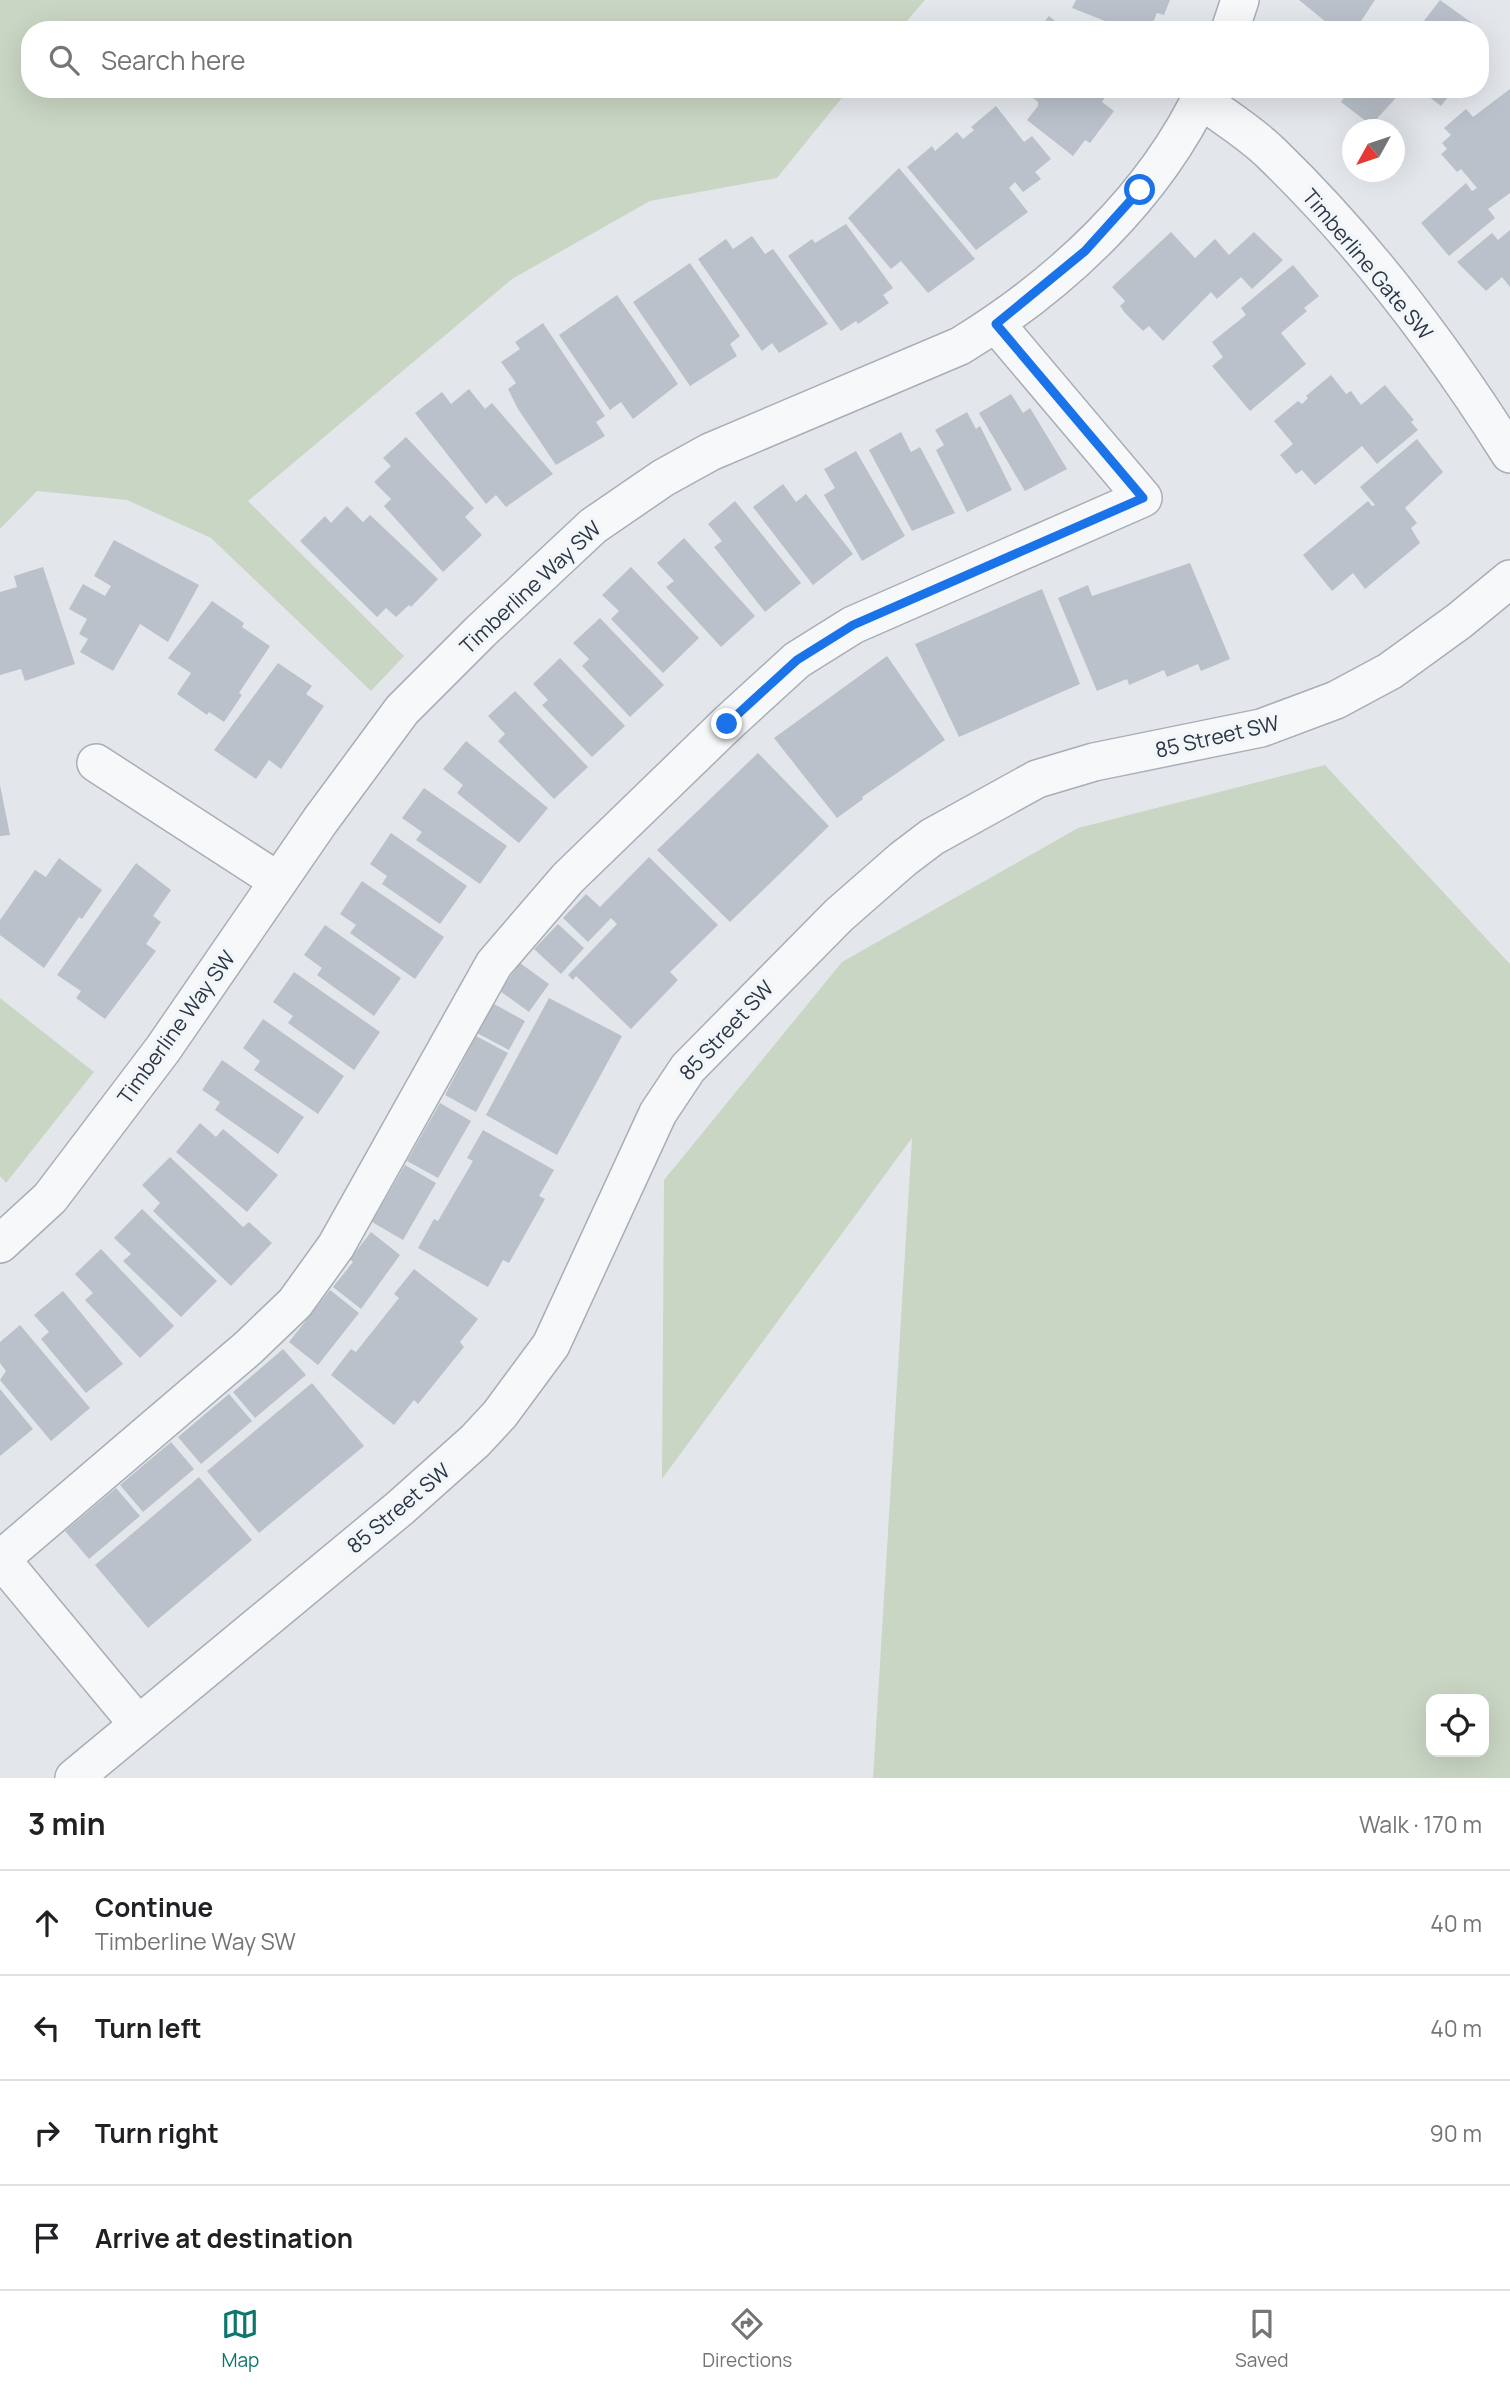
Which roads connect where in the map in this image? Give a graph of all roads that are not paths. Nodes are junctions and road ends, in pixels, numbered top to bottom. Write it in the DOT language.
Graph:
graph roads {
  1 [pos="1240,0"];
  2 [pos="1233,21"];
  3 [pos="1201,98"];
  4 [pos="1208,98"];
  5 [pos="996,324"];
  6 [pos="1510,454"];
  7 [pos="1510,579"];
  8 [pos="96,763"];
  9 [pos="278,881"];
  10 [pos="0,1244"];
  11 [pos="1,1558"];
  12 [pos="137,1723"];
  13 [pos="74,1778"];
  1 -- 2 [label="street"];
  3 -- 5 [label="street, Timberline Way SW"];
  4 -- 6 [label="street, Timberline Gate SW"];
  5 -- 9 [label="street, Timberline Way SW"];
  5 -- 11 [label="street"];
  7 -- 12 [label="street, 85 Street SW"];
  8 -- 9 [label="street"];
  9 -- 10 [label="street, Timberline Way SW"];
  11 -- 12 [label="street"];
  12 -- 13 [label="street, 85 Street SW"];
}
